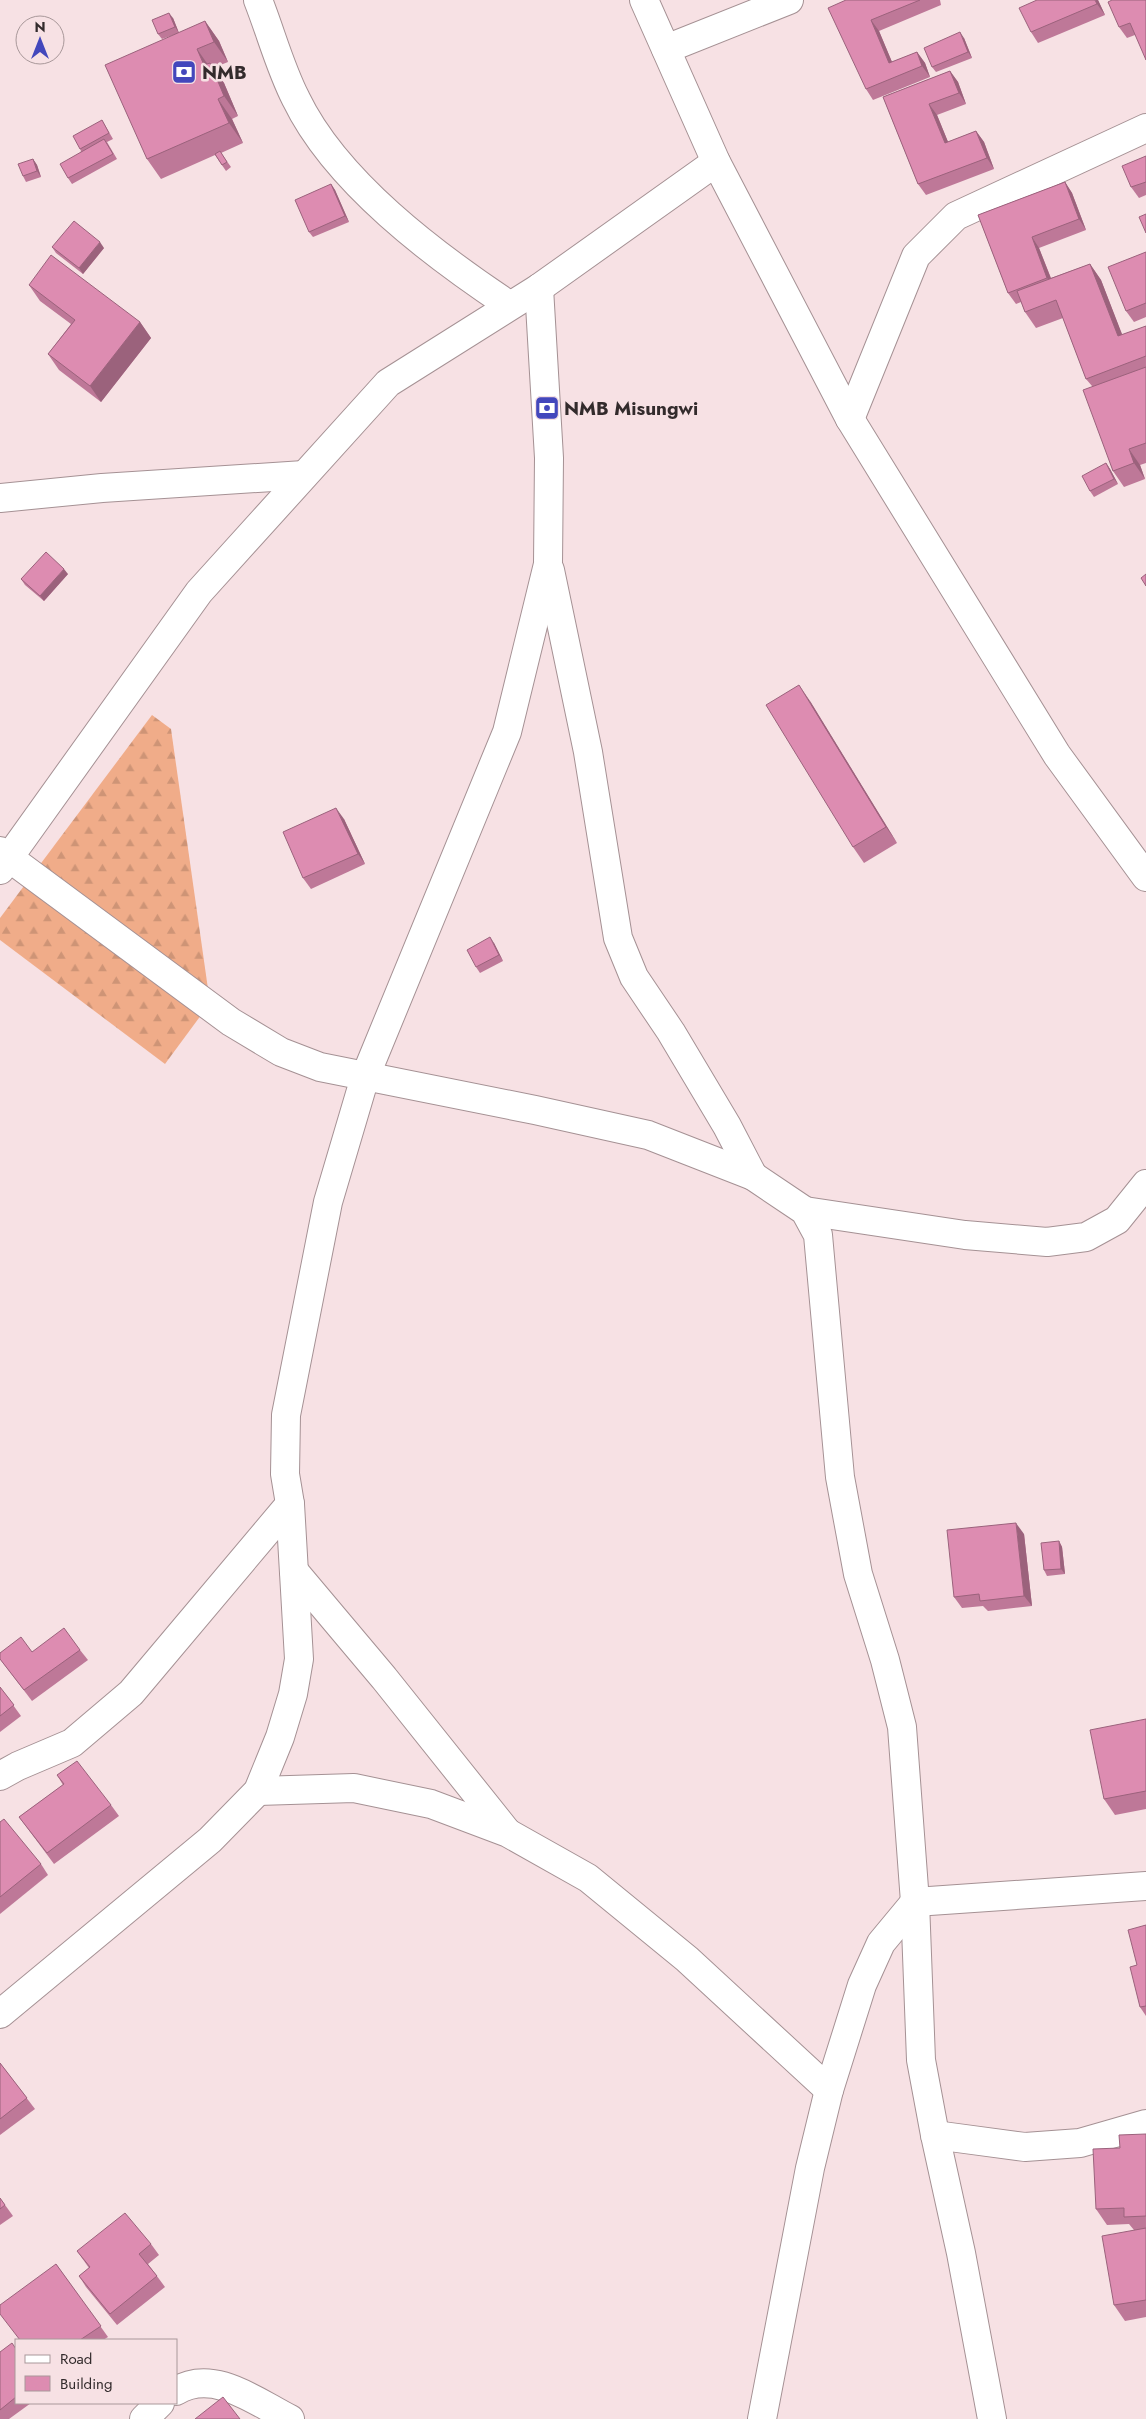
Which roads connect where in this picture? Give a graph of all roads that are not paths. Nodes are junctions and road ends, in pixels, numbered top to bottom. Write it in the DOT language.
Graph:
graph roads {
  1 [pos="258,0"];
  2 [pos="644,0"];
  3 [pos="790,0"];
  4 [pos="666,49"];
  5 [pos="1146,128"];
  6 [pos="716,162"];
  7 [pos="538,288"];
  8 [pos="509,305"];
  9 [pos="850,419"];
  10 [pos="304,475"];
  11 [pos="0,498"];
  12 [pos="548,564"];
  13 [pos="3,860"];
  14 [pos="1146,878"];
  15 [pos="365,1077"];
  16 [pos="753,1176"];
  17 [pos="1146,1184"];
  18 [pos="806,1211"];
  19 [pos="290,1504"];
  20 [pos="294,1571"];
  21 [pos="0,1776"];
  22 [pos="258,1791"];
  23 [pos="508,1833"];
  24 [pos="1146,1886"];
  25 [pos="915,1902"];
  26 [pos="0,2014"];
  27 [pos="829,2090"];
  28 [pos="1146,2124"];
  29 [pos="935,2135"];
  30 [pos="178,2391"];
  31 [pos="159,2404"];
  32 [pos="144,2419"];
  33 [pos="290,2419"];
  34 [pos="762,2419"];
  35 [pos="992,2419"];
  1 -- 8 [label="main road"];
  2 -- 4 [label="main road"];
  3 -- 4 [label="main road"];
  4 -- 6 [label="main road"];
  5 -- 9 [label="main road"];
  6 -- 7 [label="main road"];
  6 -- 9 [label="main road"];
  7 -- 8 [label="main road"];
  7 -- 12 [label="main road"];
  8 -- 10 [label="main road"];
  9 -- 14 [label="main road"];
  10 -- 11 [label="main road"];
  10 -- 13 [label="main road"];
  12 -- 15 [label="main road"];
  12 -- 16 [label="main road"];
  13 -- 15 [label="main road"];
  15 -- 16 [label="main road"];
  15 -- 19 [label="main road"];
  16 -- 18 [label="main road"];
  17 -- 18 [label="main road"];
  18 -- 25 [label="main road"];
  19 -- 20 [label="main road"];
  19 -- 21 [label="main road"];
  20 -- 22 [label="main road"];
  20 -- 23 [label="main road"];
  22 -- 23 [label="main road"];
  22 -- 26 [label="main road"];
  23 -- 27 [label="main road"];
  24 -- 25 [label="main road"];
  25 -- 27 [label="main road"];
  25 -- 29 [label="main road"];
  27 -- 34 [label="main road"];
  28 -- 29 [label="main road"];
  29 -- 35 [label="main road"];
  30 -- 33 [label="main road"];
  31 -- 32 [label="main road"];
}
